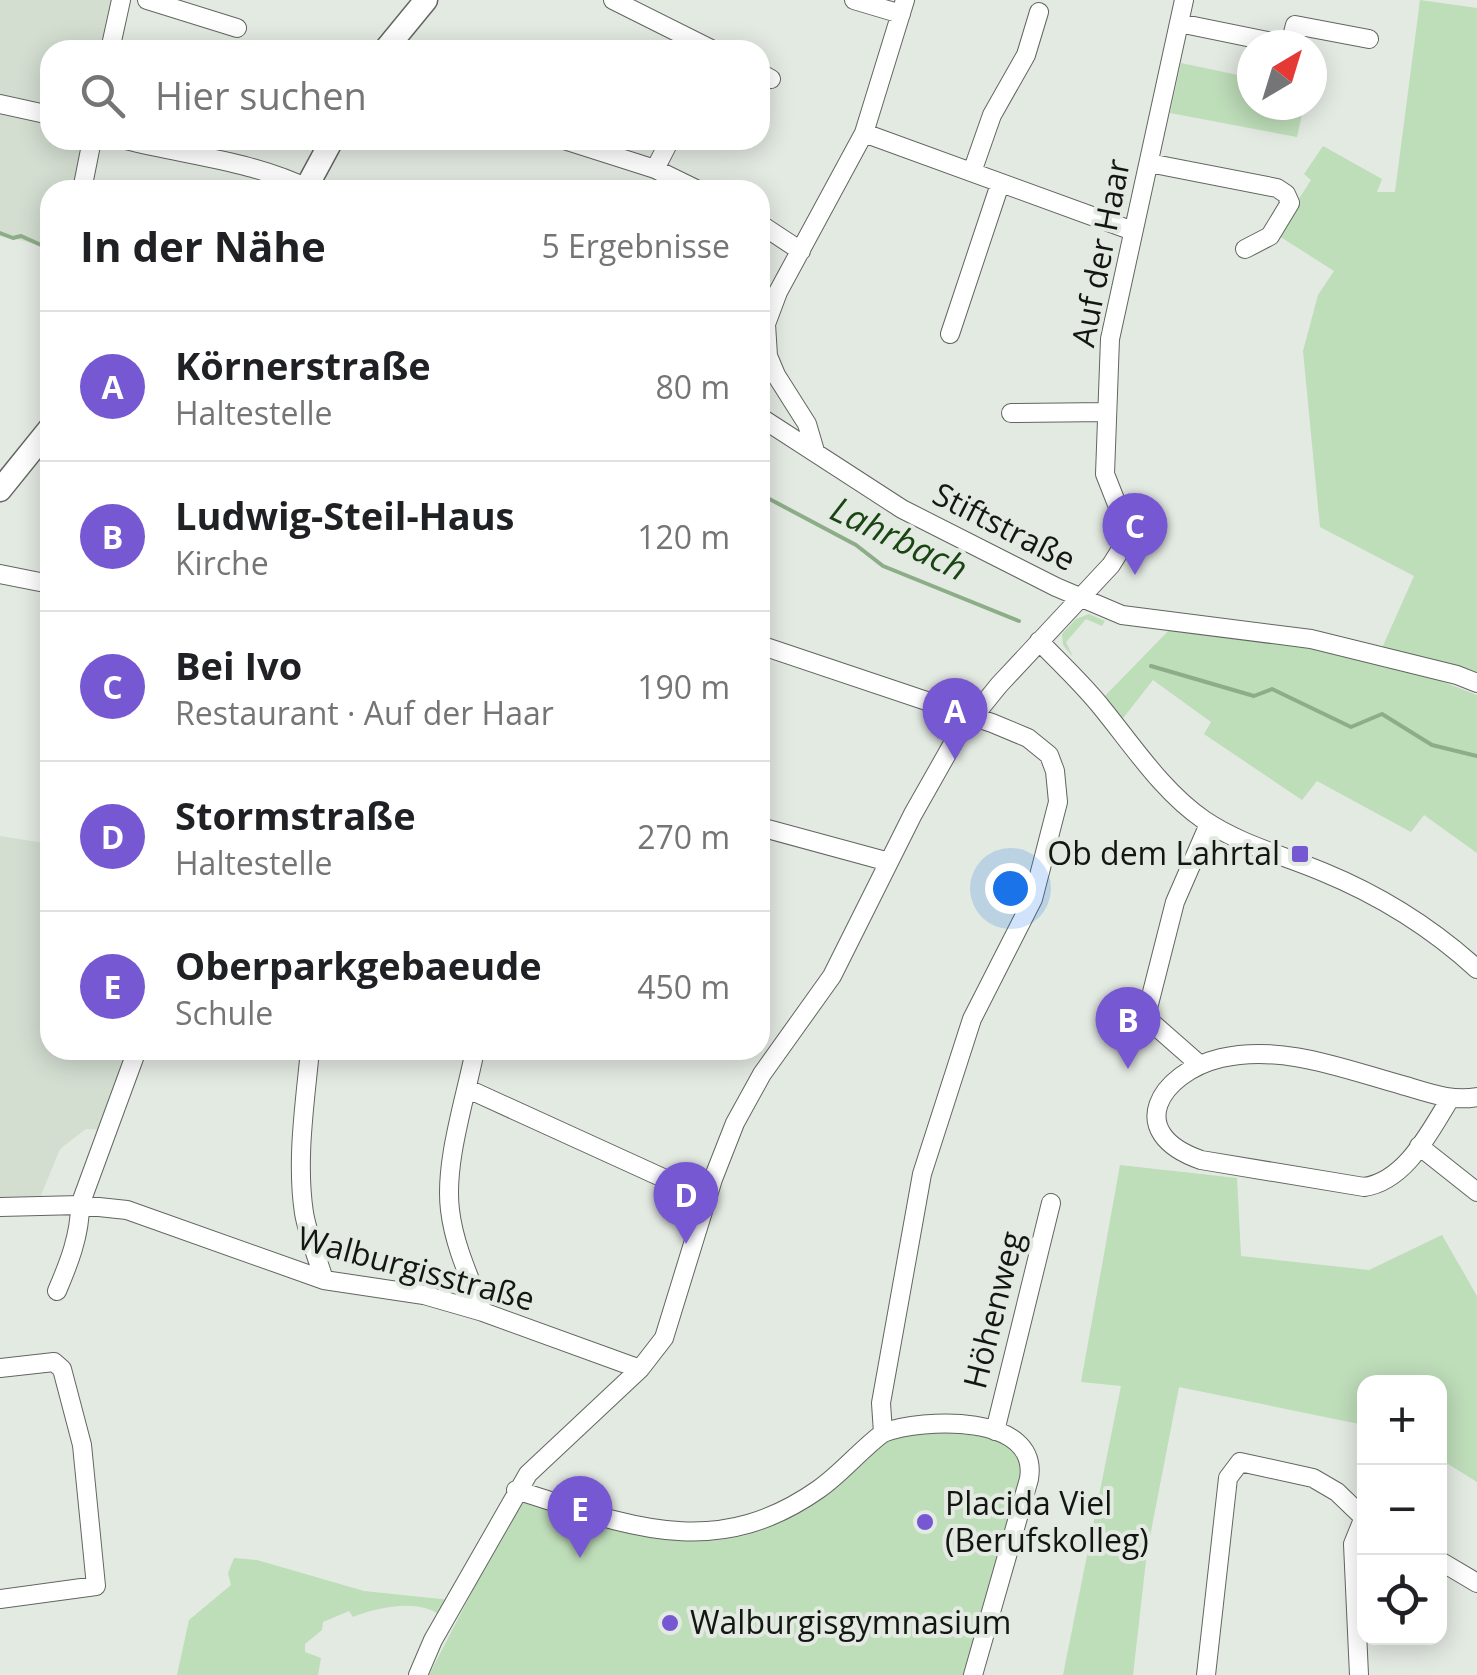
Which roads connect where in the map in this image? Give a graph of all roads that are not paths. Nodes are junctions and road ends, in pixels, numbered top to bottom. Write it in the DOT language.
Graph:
graph roads {
  1 [pos="120,0"];
  2 [pos="147,0"];
  3 [pos="426,0"];
  4 [pos="613,0"];
  5 [pos="854,0"];
  6 [pos="1184,0"];
  7 [pos="903,7"];
  8 [pos="1039,12"];
  9 [pos="1179,23"];
  10 [pos="237,28"];
  11 [pos="1294,30"];
  12 [pos="1321,30"];
  13 [pos="1327,31"];
  14 [pos="1237,35"];
  15 [pos="1369,39"];
  16 [pos="112,40"];
  17 [pos="393,40"];
  18 [pos="693,40"];
  19 [pos="0,104"];
  20 [pos="40,114"];
  21 [pos="864,133"];
  22 [pos="90,150"];
  23 [pos="164,150"];
  24 [pos="327,150"];
  25 [pos="595,150"];
  26 [pos="665,150"];
  27 [pos="1149,162"];
  28 [pos="655,169"];
  29 [pos="972,172"];
  30 [pos="84,180"];
  31 [pos="290,180"];
  32 [pos="312,180"];
  33 [pos="678,180"];
  34 [pos="1000,184"];
  35 [pos="770,230"];
  36 [pos="1134,231"];
  37 [pos="1245,249"];
  38 [pos="802,251"];
  39 [pos="770,310"];
  40 [pos="950,334"];
  41 [pos="770,353"];
  42 [pos="1107,412"];
  43 [pos="1011,413"];
  44 [pos="770,423"];
  45 [pos="40,440"];
  46 [pos="815,452"];
  47 [pos="0,490"];
  48 [pos="0,574"];
  49 [pos="40,582"];
  50 [pos="1080,598"];
  51 [pos="1039,642"];
  52 [pos="770,648"];
  53 [pos="1477,683"];
  54 [pos="971,716"];
  55 [pos="1209,824"];
  56 [pos="770,831"];
  57 [pos="889,862"];
  58 [pos="1477,969"];
  59 [pos="133,1060"];
  60 [pos="309,1060"];
  61 [pos="473,1060"];
  62 [pos="1200,1065"];
  63 [pos="468,1089"];
  64 [pos="1477,1097"];
  65 [pos="1450,1098"];
  66 [pos="1420,1146"];
  67 [pos="1477,1192"];
  68 [pos="707,1198"];
  69 [pos="1051,1203"];
  70 [pos="80,1205"];
  71 [pos="0,1207"];
  72 [pos="324,1280"];
  73 [pos="57,1291"];
  74 [pos="483,1312"];
  75 [pos="0,1368"];
  76 [pos="640,1369"];
  77 [pos="995,1431"];
  78 [pos="883,1433"];
  79 [pos="516,1490"];
  80 [pos="1357,1511"];
  81 [pos="1357,1535"];
  82 [pos="1447,1565"];
  83 [pos="1477,1582"];
  84 [pos="0,1599"];
  85 [pos="1206,1668"];
  86 [pos="418,1675"];
  87 [pos="973,1675"];
  88 [pos="1225,1675"];
  89 [pos="1358,1675"];
  1 -- 16 [label="street"];
  2 -- 10 [label="street"];
  3 -- 17 [label="main road"];
  4 -- 18 [label="street"];
  5 -- 7 [label="street"];
  6 -- 9 [label="street, Auf der Haar"];
  7 -- 21 [label="street"];
  8 -- 29 [label="street"];
  9 -- 14 [label="street"];
  9 -- 27 [label="street, Auf der Haar"];
  11 -- 12 [label="street"];
  13 -- 15 [label="street"];
  19 -- 20 [label="street"];
  21 -- 29 [label="street"];
  21 -- 38 [label="street"];
  22 -- 30 [label="street"];
  23 -- 31 [label="street"];
  24 -- 32 [label="main road"];
  25 -- 28 [label="street"];
  26 -- 28 [label="street"];
  27 -- 36 [label="street, Auf der Haar"];
  27 -- 37 [label="street"];
  28 -- 33 [label="street"];
  29 -- 34 [label="street"];
  34 -- 36 [label="street"];
  34 -- 40 [label="street"];
  35 -- 38 [label="street"];
  36 -- 42 [label="street, Auf der Haar"];
  38 -- 39 [label="street"];
  41 -- 46 [label="street"];
  42 -- 43 [label="street"];
  42 -- 50 [label="street, Auf der Haar"];
  44 -- 46 [label="street, Stiftstraße"];
  45 -- 47 [label="main road"];
  46 -- 50 [label="street, Stiftstraße"];
  48 -- 49 [label="street"];
  50 -- 51 [label="street"];
  50 -- 53 [label="street, Stiftstraße"];
  51 -- 54 [label="street"];
  51 -- 55 [label="street"];
  52 -- 54 [label="street"];
  54 -- 57 [label="street"];
  54 -- 78 [label="street"];
  55 -- 58 [label="street"];
  55 -- 62 [label="street"];
  56 -- 57 [label="street"];
  57 -- 68 [label="street"];
  59 -- 70 [label="street"];
  60 -- 72 [label="street"];
  61 -- 63 [label="street"];
  62 -- 65 [label="street"];
  62 -- 66 [label="street"];
  63 -- 68 [label="street"];
  63 -- 74 [label="street"];
  64 -- 65 [label="street"];
  65 -- 66 [label="street"];
  66 -- 67 [label="street"];
  68 -- 76 [label="street"];
  69 -- 77 [label="street, Höhenweg"];
  70 -- 71 [label="street, Walburgisstraße"];
  70 -- 72 [label="street, Walburgisstraße"];
  70 -- 73 [label="street"];
  72 -- 74 [label="street, Walburgisstraße"];
  74 -- 76 [label="street, Walburgisstraße"];
  75 -- 84 [label="street"];
  76 -- 79 [label="street"];
  77 -- 78 [label="street"];
  77 -- 87 [label="street"];
  78 -- 79 [label="street"];
  79 -- 86 [label="street"];
  80 -- 85 [label="street"];
  81 -- 89 [label="street"];
  82 -- 83 [label="street"];
  85 -- 88 [label="street"];
}
